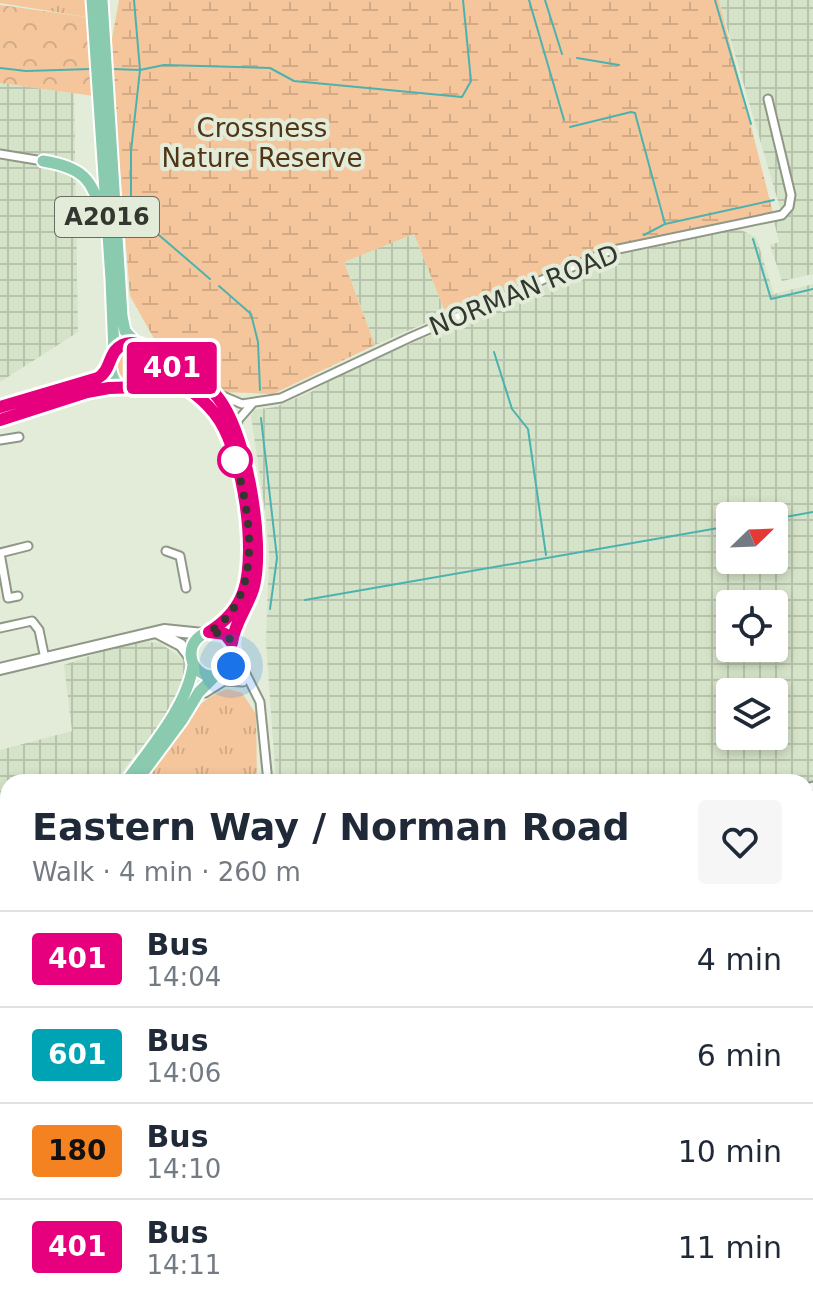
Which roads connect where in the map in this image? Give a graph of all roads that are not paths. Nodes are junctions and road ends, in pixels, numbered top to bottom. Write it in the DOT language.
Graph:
graph roads {
  1 [pos="92,0"];
  2 [pos="102,0"];
  3 [pos="101,60"];
  4 [pos="102,80"];
  5 [pos="768,99"];
  6 [pos="0,154"];
  7 [pos="43,161"];
  8 [pos="111,279"];
  9 [pos="136,343"];
  10 [pos="153,357"];
  11 [pos="112,358"];
  12 [pos="149,381"];
  13 [pos="126,387"];
  14 [pos="214,392"];
  15 [pos="256,403"];
  16 [pos="0,407"];
  17 [pos="0,420"];
  18 [pos="237,435"];
  19 [pos="17,437"];
  20 [pos="0,440"];
  21 [pos="28,546"];
  22 [pos="166,551"];
  23 [pos="0,553"];
  24 [pos="186,588"];
  25 [pos="18,596"];
  26 [pos="14,615"];
  27 [pos="16,624"];
  28 [pos="0,628"];
  29 [pos="153,632"];
  30 [pos="206,633"];
  31 [pos="234,648"];
  32 [pos="45,659"];
  33 [pos="192,662"];
  34 [pos="0,669"];
  35 [pos="218,676"];
  36 [pos="247,684"];
  37 [pos="190,706"];
  38 [pos="132,774"];
  39 [pos="142,774"];
  40 [pos="267,774"];
  1 -- 3 [label="main road, A2016"];
  2 -- 3 [label="main road, A2016"];
  3 -- 4 [label="main road, A2016"];
  4 -- 8 [label="main road, A2016"];
  4 -- 9 [label="main road, A2016"];
  5 -- 15 [label="street, NORMAN ROAD"];
  6 -- 7 [label="street"];
  7 -- 8 [label="main road"];
  8 -- 11 [label="main road, A2016"];
  9 -- 10 [label="main road"];
  9 -- 11 [label="main road"];
  10 -- 12 [label="main road"];
  10 -- 14 [label="main road"];
  11 -- 13 [label="main road"];
  11 -- 16 [label="street"];
  12 -- 13 [label="main road"];
  12 -- 30 [label="main road"];
  13 -- 17 [label="street"];
  14 -- 15 [label="street"];
  14 -- 18 [label="main road"];
  15 -- 18 [label="street"];
  18 -- 31 [label="main road"];
  19 -- 20 [label="street"];
  21 -- 23 [label="street"];
  22 -- 24 [label="street"];
  23 -- 25 [label="street"];
  26 -- 27 [label="street"];
  27 -- 28 [label="street"];
  27 -- 32 [label="street"];
  29 -- 30 [label="main road"];
  29 -- 32 [label="main road"];
  29 -- 33 [label="main road"];
  30 -- 31 [label="main road"];
  30 -- 33 [label="main road"];
  31 -- 35 [label="main road"];
  31 -- 36 [label="street"];
  32 -- 34 [label="main road"];
  33 -- 35 [label="main road"];
  33 -- 38 [label="main road"];
  35 -- 36 [label="street"];
  35 -- 37 [label="main road"];
  36 -- 37 [label="street"];
  36 -- 40 [label="street"];
  37 -- 39 [label="main road"];
}
